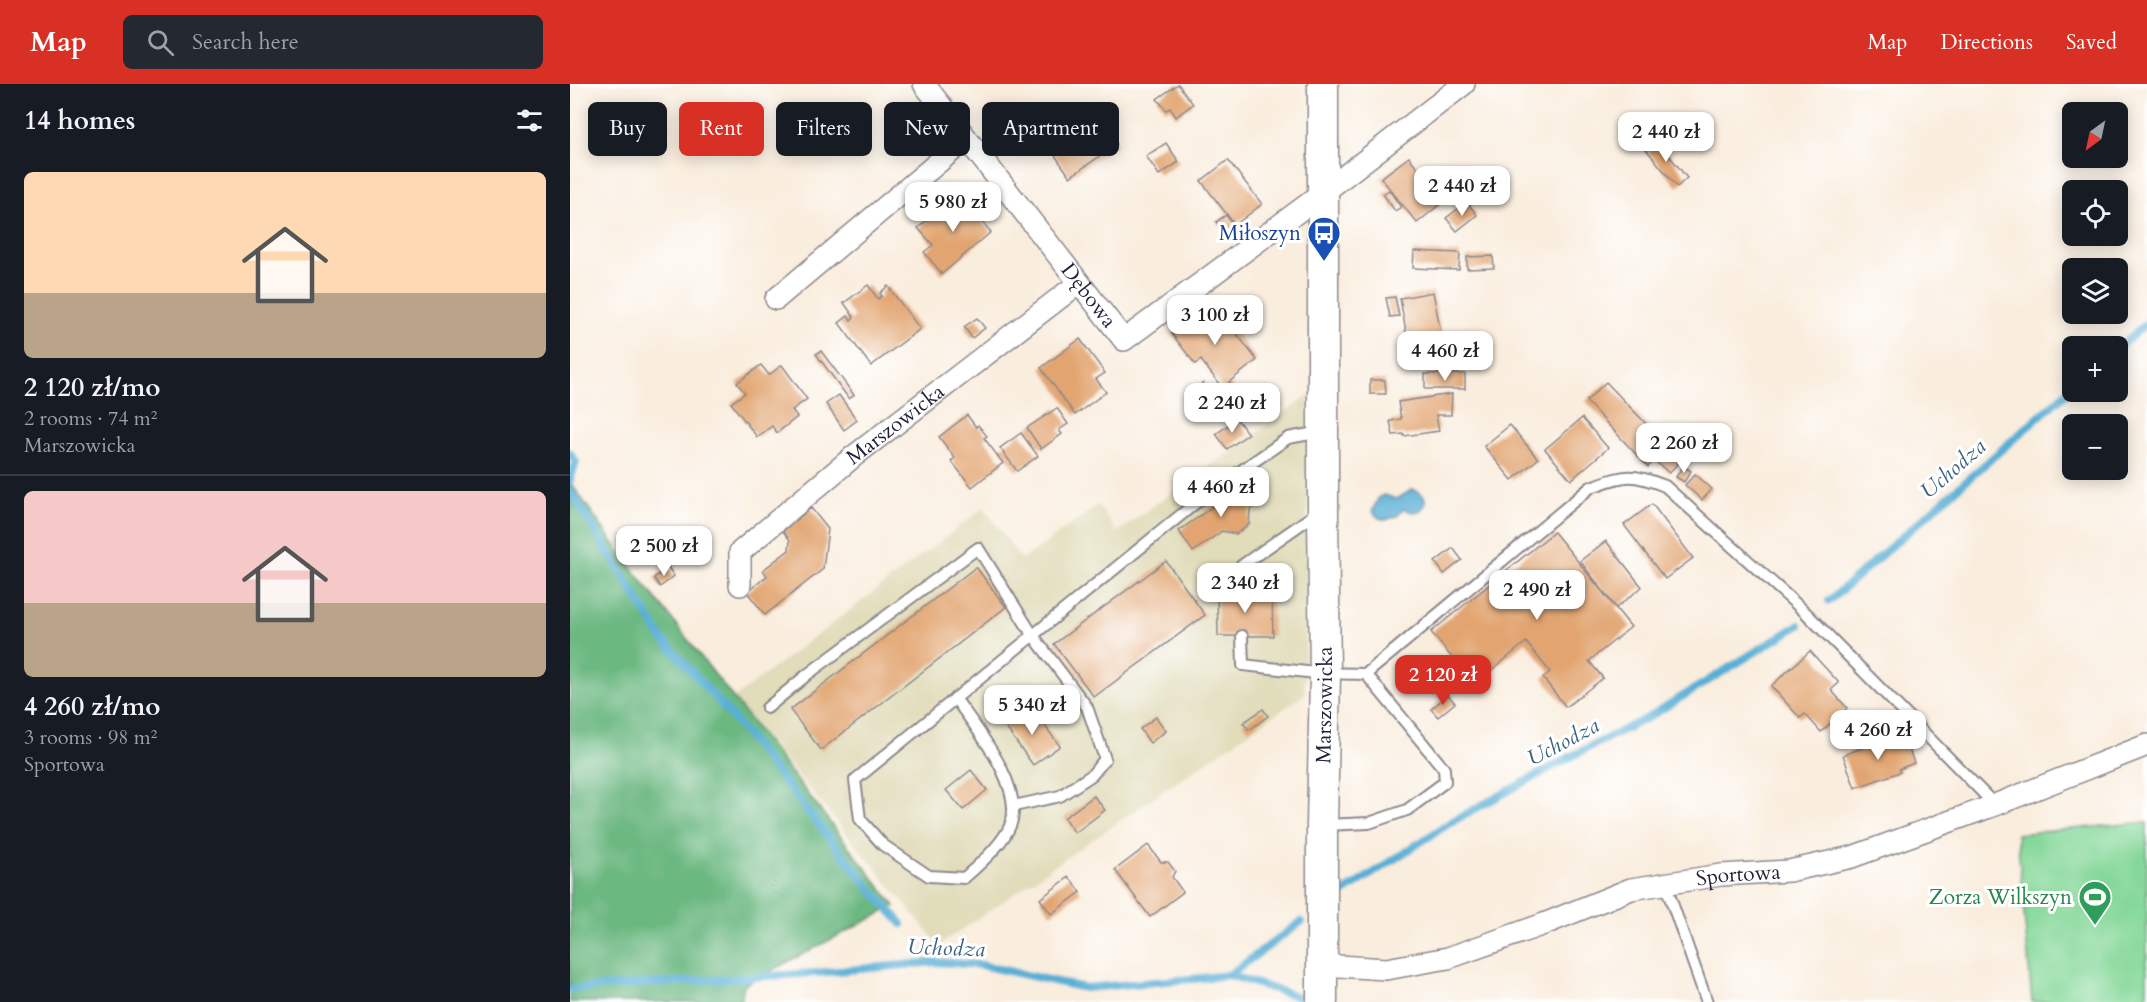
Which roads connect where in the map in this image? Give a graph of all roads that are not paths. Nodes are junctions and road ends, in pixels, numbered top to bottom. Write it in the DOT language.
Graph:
graph roads {
  1 [pos="924,84"];
  2 [pos="1323,84"];
  3 [pos="1464,84"];
  4 [pos="938,102"];
  5 [pos="970,144"];
  6 [pos="946,156"];
  7 [pos="1323,193"];
  8 [pos="1080,283"];
  9 [pos="776,299"];
  10 [pos="1324,432"];
  11 [pos="1323,514"];
  12 [pos="741,585"];
  13 [pos="1242,592"];
  14 [pos="1032,634"];
  15 [pos="1242,636"];
  16 [pos="1325,674"];
  17 [pos="1366,674"];
  18 [pos="955,698"];
  19 [pos="767,708"];
  20 [pos="2147,745"];
  21 [pos="1995,805"];
  22 [pos="1014,806"];
  23 [pos="1322,826"];
  24 [pos="1665,883"];
  25 [pos="1323,965"];
  26 [pos="1322,1002"];
  27 [pos="1707,1002"];
  1 -- 4 [label="street, Dębowa"];
  2 -- 7 [label="street, Marszowicka"];
  3 -- 7 [label="street"];
  5 -- 8 [label="street, Dębowa"];
  6 -- 9 [label="street"];
  7 -- 8 [label="street, Dębowa"];
  7 -- 10 [label="street, Marszowicka"];
  8 -- 12 [label="street, Marszowicka"];
  10 -- 11 [label="street, Marszowicka"];
  10 -- 14 [label="lane"];
  11 -- 13 [label="lane"];
  11 -- 16 [label="street, Marszowicka"];
  14 -- 18 [label="lane"];
  14 -- 19 [label="lane"];
  14 -- 22 [label="lane"];
  15 -- 16 [label="lane"];
  16 -- 17 [label="lane"];
  16 -- 23 [label="street, Marszowicka"];
  17 -- 21 [label="lane"];
  17 -- 23 [label="lane"];
  18 -- 22 [label="lane"];
  18 -- 22 [label="lane"];
  20 -- 21 [label="street, Sportowa"];
  21 -- 24 [label="street, Sportowa"];
  23 -- 25 [label="street, Marszowicka"];
  24 -- 25 [label="street, Sportowa"];
  24 -- 27 [label="lane"];
  25 -- 26 [label="street, Marszowicka"];
}
